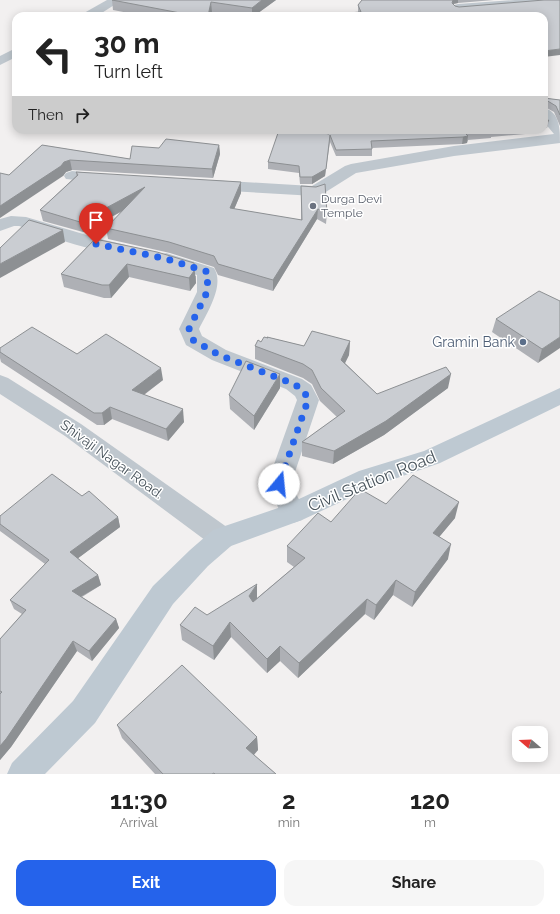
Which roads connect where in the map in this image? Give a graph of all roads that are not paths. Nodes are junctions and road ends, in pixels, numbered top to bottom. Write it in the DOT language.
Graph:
graph roads {
  1 [pos="116,0"];
  2 [pos="560,0"];
  3 [pos="458,8"];
  4 [pos="95,12"];
  5 [pos="12,54"];
  6 [pos="0,61"];
  7 [pos="548,117"];
  8 [pos="560,132"];
  9 [pos="560,138"];
  10 [pos="72,176"];
  11 [pos="119,179"];
  12 [pos="197,184"];
  13 [pos="0,226"];
  14 [pos="0,383"];
  15 [pos="560,396"];
  16 [pos="293,513"];
  17 [pos="222,538"];
  18 [pos="23,774"];
  1 -- 4 [label="street"];
  2 -- 3 [label="street"];
  5 -- 6 [label="street"];
  7 -- 8 [label="street"];
  9 -- 12 [label="street"];
  10 -- 11 [label="street"];
  13 -- 16 [label="street"];
  14 -- 17 [label="street, Shivaji Nagar Road."];
  15 -- 16 [label="main road, Civil Station Road"];
  16 -- 17 [label="main road, Civil Station Road"];
  17 -- 18 [label="main road, Civil Station Road"];
}
